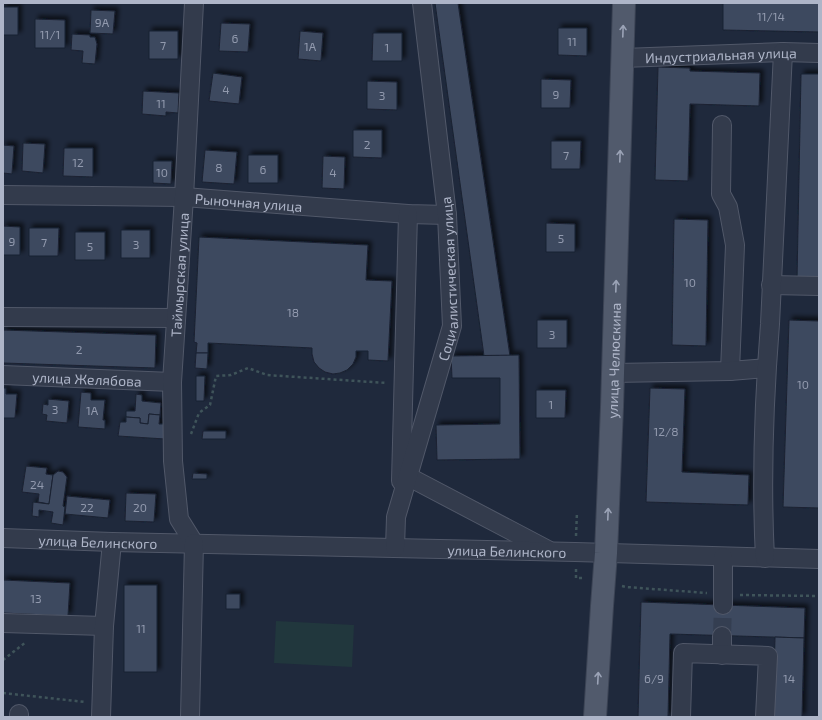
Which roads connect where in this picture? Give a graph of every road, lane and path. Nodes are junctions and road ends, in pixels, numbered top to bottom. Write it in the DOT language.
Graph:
graph roads {
  1 [pos="194,3"];
  2 [pos="422,3"];
  3 [pos="624,3"];
  4 [pos="783,52"];
  5 [pos="819,53"];
  6 [pos="622,58"];
  7 [pos="722,125"];
  8 [pos="3,195"];
  9 [pos="184,197"];
  10 [pos="408,214"];
  11 [pos="447,215"];
  12 [pos="771,285"];
  13 [pos="819,286"];
  14 [pos="3,317"];
  15 [pos="176,318"];
  16 [pos="766,368"];
  17 [pos="730,371"];
  18 [pos="613,373"];
  19 [pos="3,376"];
  20 [pos="172,382"];
  21 [pos="404,384"];
  22 [pos="189,437"];
  23 [pos="409,477"];
  24 [pos="400,506"];
  25 [pos="577,512"];
  26 [pos="3,538"];
  27 [pos="112,542"];
  28 [pos="194,543"];
  29 [pos="395,548"];
  30 [pos="551,552"];
  31 [pos="576,552"];
  32 [pos="606,553"];
  33 [pos="723,557"];
  34 [pos="765,558"];
  35 [pos="819,559"];
  36 [pos="604,578"];
  37 [pos="819,596"];
  38 [pos="723,600"];
  39 [pos="3,624"];
  40 [pos="104,626"];
  41 [pos="722,636"];
  42 [pos="722,655"];
  43 [pos="3,694"];
  44 [pos="102,710"];
  45 [pos="190,717"];
  46 [pos="596,717"];
  47 [pos="681,717"];
  48 [pos="765,717"];
  1 -- 9 [label="street, Таймырская улица"];
  2 -- 11 [label="street, Социалистическая улица"];
  6 -- 3 [label="main road, улица Челюскина, one-way"];
  4 -- 5 [label="street, Индустриальная улица"];
  4 -- 6 [label="street, Индустриальная улица"];
  4 -- 12 [label="street"];
  18 -- 6 [label="main road, улица Челюскина, one-way"];
  7 -- 17 [label="street"];
  8 -- 9 [label="street, Рыночная улица"];
  9 -- 10 [label="street, Рыночная улица"];
  9 -- 15 [label="street, Таймырская улица"];
  10 -- 11 [label="street, Рыночная улица"];
  10 -- 21 [label="street"];
  11 -- 23 [label="street, Социалистическая улица"];
  12 -- 13 [label="street"];
  12 -- 16 [label="street"];
  14 -- 15 [label="street"];
  15 -- 20 [label="street, Таймырская улица"];
  16 -- 17 [label="street"];
  16 -- 34 [label="street"];
  17 -- 18 [label="street"];
  32 -- 18 [label="main road, улица Челюскина, one-way"];
  19 -- 20 [label="street, улица Желябова"];
  20 -- 28 [label="street, Таймырская улица"];
  21 -- 22 [label="path"];
  21 -- 24 [label="street"];
  23 -- 24 [label="street, Социалистическая улица"];
  23 -- 30 [label="street"];
  24 -- 29 [label="street, Социалистическая улица"];
  25 -- 31 [label="path"];
  26 -- 27 [label="street, улица Белинского"];
  27 -- 28 [label="street, улица Белинского"];
  27 -- 40 [label="street"];
  28 -- 29 [label="street, улица Белинского"];
  28 -- 45 [label="street"];
  29 -- 30 [label="street, улица Белинского"];
  30 -- 31 [label="street, улица Белинского"];
  31 -- 32 [label="street, улица Белинского"];
  31 -- 36 [label="path"];
  32 -- 33 [label="street, улица Белинского"];
  32 -- 36 [label="main road, улица Челюскина"];
  33 -- 34 [label="street, улица Белинского"];
  33 -- 38 [label="street"];
  34 -- 35 [label="street, улица Белинского"];
  36 -- 38 [label="path"];
  46 -- 36 [label="main road, улица Челюскина, one-way"];
  37 -- 38 [label="path"];
  39 -- 40 [label="street"];
  40 -- 44 [label="street"];
  41 -- 42 [label="street"];
  42 -- 47 [label="street"];
  42 -- 48 [label="street"];
  43 -- 44 [label="path"];
}
